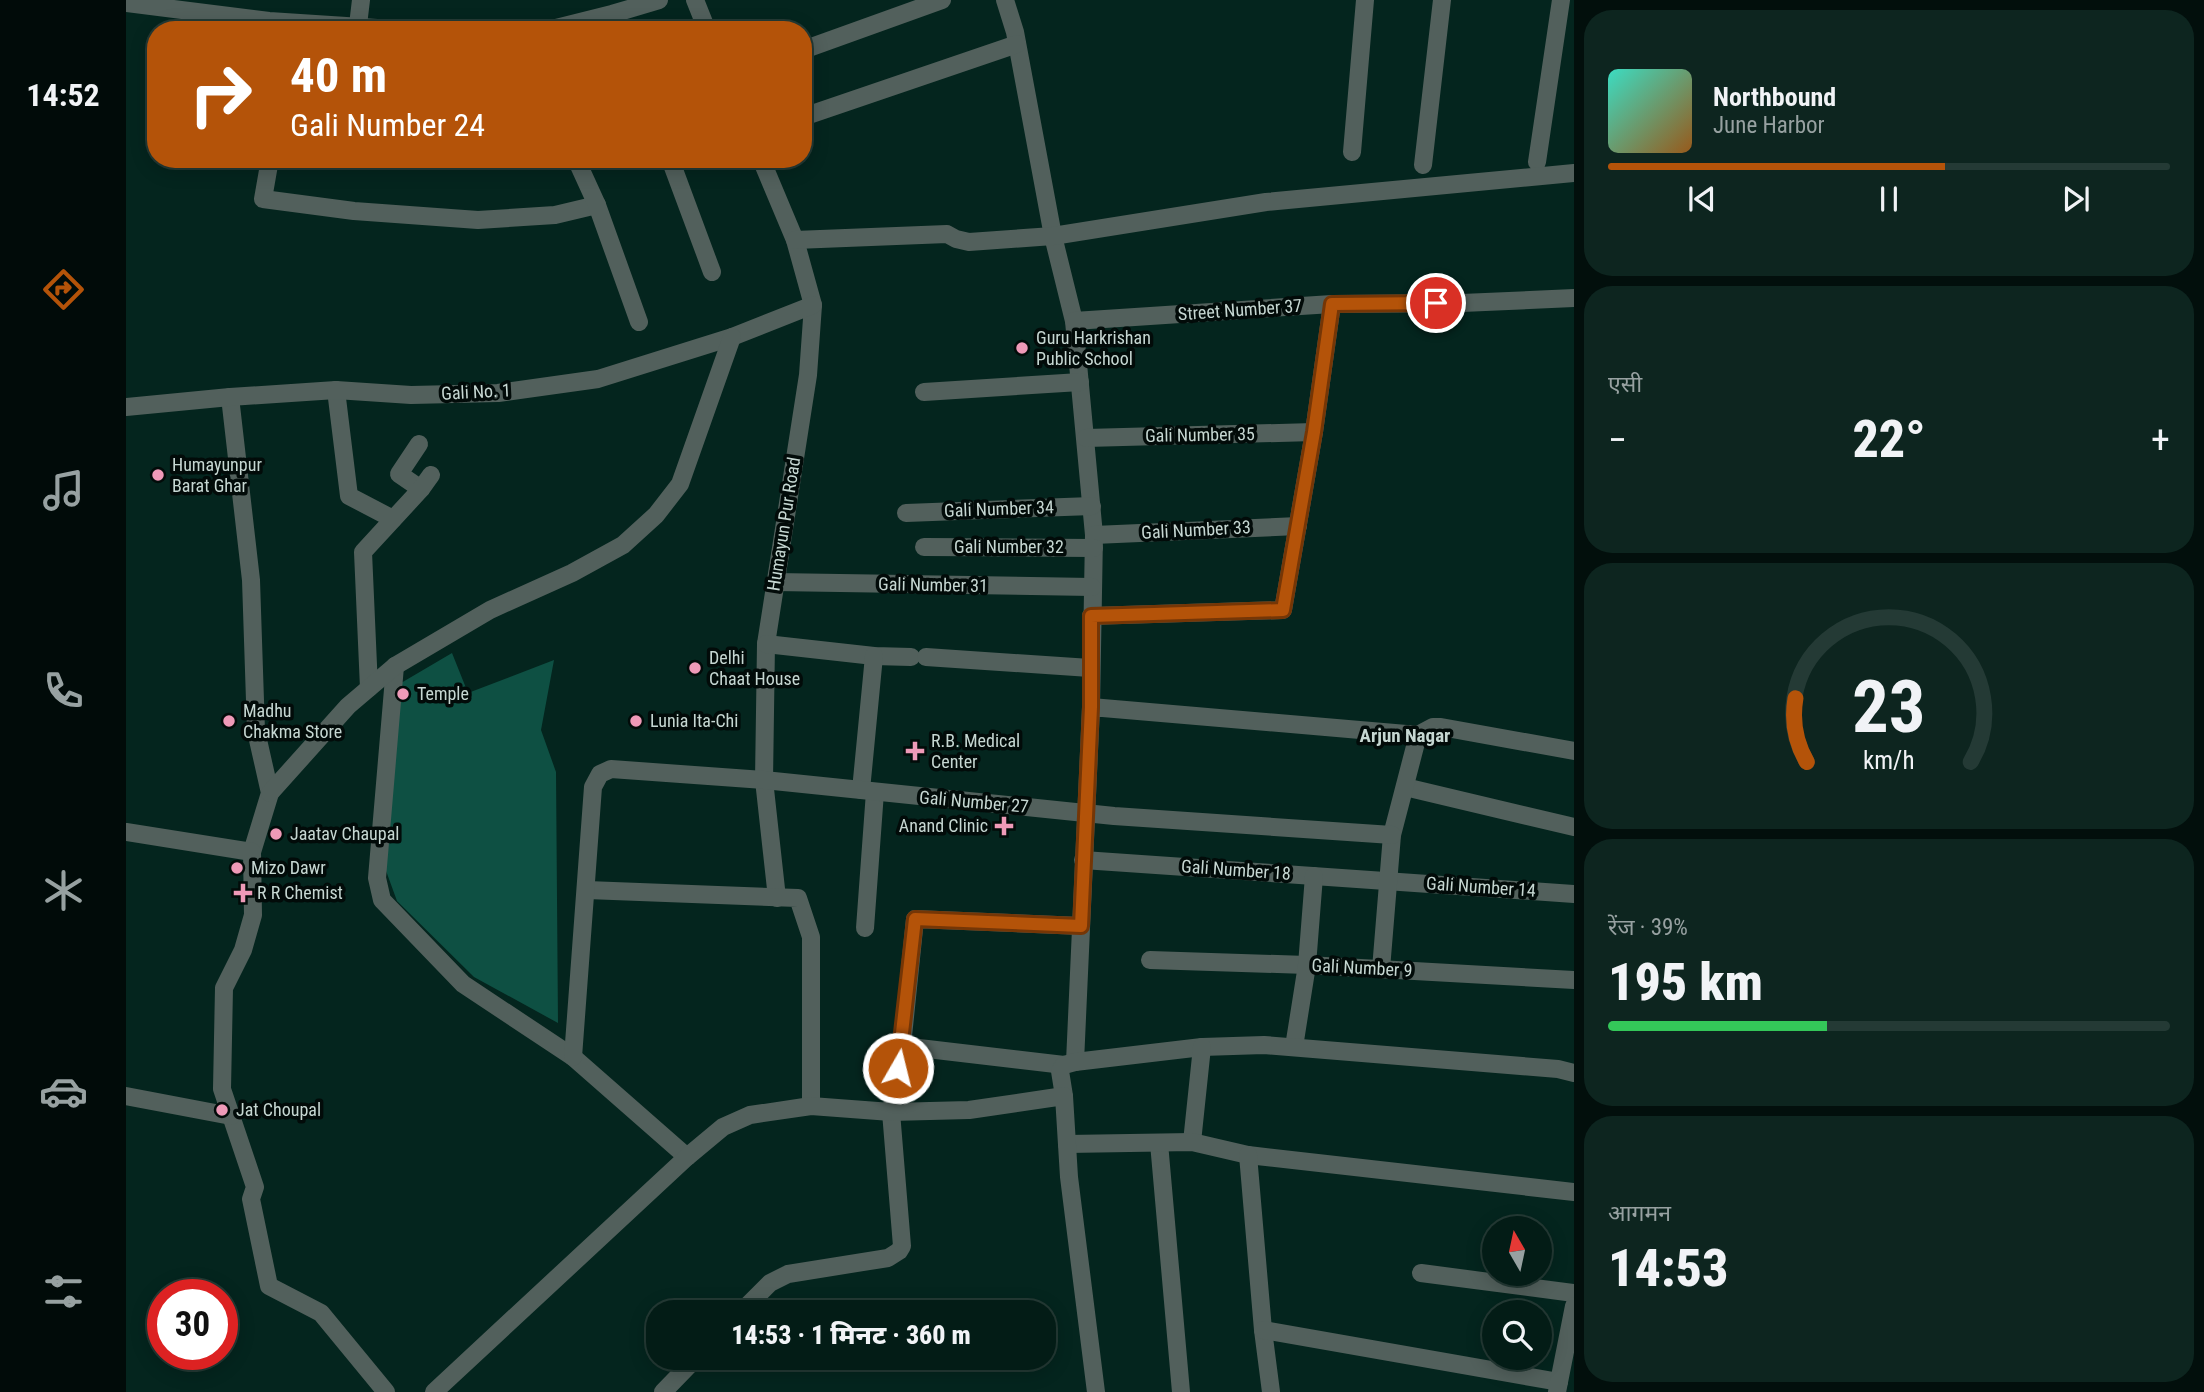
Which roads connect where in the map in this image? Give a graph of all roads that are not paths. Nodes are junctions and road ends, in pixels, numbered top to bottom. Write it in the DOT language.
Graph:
graph roads {
  1 [pos="361,0"];
  2 [pos="659,0"];
  3 [pos="695,0"];
  4 [pos="942,0"];
  5 [pos="1005,0"];
  6 [pos="1365,0"];
  7 [pos="1442,0"];
  8 [pos="1561,0"];
  9 [pos="127,7"];
  10 [pos="238,21"];
  11 [pos="358,21"];
  12 [pos="617,21"];
  13 [pos="703,21"];
  14 [pos="1017,44"];
  15 [pos="812,47"];
  16 [pos="812,114"];
  17 [pos="1352,152"];
  18 [pos="1537,162"];
  19 [pos="1423,165"];
  20 [pos="269,168"];
  21 [pos="580,168"];
  22 [pos="673,168"];
  23 [pos="765,168"];
  24 [pos="1574,173"];
  25 [pos="597,205"];
  26 [pos="1053,236"];
  27 [pos="795,240"];
  28 [pos="712,272"];
  29 [pos="1574,298"];
  30 [pos="1332,304"];
  31 [pos="813,305"];
  32 [pos="1074,321"];
  33 [pos="639,322"];
  34 [pos="732,337"];
  35 [pos="1080,382"];
  36 [pos="336,390"];
  37 [pos="924,392"];
  38 [pos="230,397"];
  39 [pos="126,407"];
  40 [pos="1314,432"];
  41 [pos="1086,438"];
  42 [pos="419,444"];
  43 [pos="1092,506"];
  44 [pos="906,513"];
  45 [pos="393,519"];
  46 [pos="1298,526"];
  47 [pos="1094,541"];
  48 [pos="924,547"];
  49 [pos="775,583"];
  50 [pos="1092,587"];
  51 [pos="1091,616"];
  52 [pos="766,645"];
  53 [pos="874,656"];
  54 [pos="395,666"];
  55 [pos="1090,668"];
  56 [pos="369,688"];
  57 [pos="1091,707"];
  58 [pos="1418,735"];
  59 [pos="1574,751"];
  60 [pos="764,780"];
  61 [pos="1405,786"];
  62 [pos="868,791"];
  63 [pos="270,793"];
  64 [pos="1086,813"];
  65 [pos="1574,827"];
  66 [pos="126,832"];
  67 [pos="1392,835"];
  68 [pos="252,852"];
  69 [pos="1083,860"];
  70 [pos="1314,876"];
  71 [pos="1389,881"];
  72 [pos="587,890"];
  73 [pos="1574,894"];
  74 [pos="778,898"];
  75 [pos="1081,926"];
  76 [pos="865,928"];
  77 [pos="1150,960"];
  78 [pos="1307,965"];
  79 [pos="1381,970"];
  80 [pos="1574,980"];
  81 [pos="902,1046"];
  82 [pos="1202,1047"];
  83 [pos="1294,1047"];
  84 [pos="573,1057"];
  85 [pos="1070,1063"];
  86 [pos="1574,1073"];
  87 [pos="126,1096"];
  88 [pos="1064,1096"];
  89 [pos="811,1106"];
  90 [pos="891,1112"];
  91 [pos="231,1116"];
  92 [pos="1192,1142"];
  93 [pos="1159,1143"];
  94 [pos="1067,1144"];
  95 [pos="1248,1155"];
  96 [pos="687,1157"];
  97 [pos="1574,1192"];
  98 [pos="1421,1273"];
  99 [pos="1574,1293"];
  100 [pos="753,1300"];
  101 [pos="1574,1306"];
  102 [pos="1263,1329"];
  103 [pos="684,1370"];
  104 [pos="1558,1387"];
  105 [pos="386,1392"];
  106 [pos="434,1392"];
  107 [pos="663,1392"];
  108 [pos="1097,1392"];
  109 [pos="1181,1392"];
  110 [pos="1271,1392"];
  1 -- 11 [label="street"];
  2 -- 12 [label="street"];
  3 -- 13 [label="street"];
  4 -- 15 [label="street"];
  5 -- 14 [label="street"];
  6 -- 17 [label="street"];
  7 -- 19 [label="street"];
  8 -- 18 [label="street"];
  9 -- 10 [label="street"];
  14 -- 16 [label="street"];
  14 -- 26 [label="street"];
  20 -- 25 [label="street"];
  21 -- 25 [label="street"];
  22 -- 28 [label="street"];
  23 -- 27 [label="street, Humayun Pur Road"];
  24 -- 26 [label="street"];
  25 -- 33 [label="street"];
  26 -- 27 [label="street"];
  26 -- 32 [label="street"];
  27 -- 31 [label="street, Humayun Pur Road"];
  29 -- 30 [label="street, Street Number 37"];
  30 -- 32 [label="street, Street Number 37"];
  30 -- 40 [label="street"];
  31 -- 34 [label="street, Gali No. 1"];
  31 -- 49 [label="street, Humayun Pur Road"];
  32 -- 35 [label="street"];
  34 -- 36 [label="street, Gali No. 1"];
  34 -- 54 [label="street"];
  35 -- 37 [label="street"];
  35 -- 41 [label="street"];
  36 -- 38 [label="street, Gali No. 1"];
  36 -- 45 [label="street"];
  38 -- 39 [label="street, Gali No. 1"];
  38 -- 63 [label="street"];
  40 -- 41 [label="street, Gali Number 35"];
  40 -- 46 [label="street"];
  41 -- 43 [label="street"];
  42 -- 45 [label="street"];
  43 -- 44 [label="street, Gali Number 34"];
  43 -- 47 [label="street"];
  45 -- 56 [label="street"];
  46 -- 47 [label="street, Gali Number 33"];
  46 -- 51 [label="street"];
  47 -- 48 [label="street, Gali Number 32"];
  47 -- 50 [label="street"];
  49 -- 50 [label="street, Gali Number 31"];
  49 -- 52 [label="street, Humayun Pur Road"];
  50 -- 51 [label="street"];
  51 -- 55 [label="street"];
  52 -- 53 [label="street"];
  52 -- 60 [label="street, Humayun Pur Road"];
  53 -- 55 [label="street"];
  53 -- 62 [label="street"];
  54 -- 56 [label="street"];
  54 -- 84 [label="street"];
  55 -- 57 [label="street"];
  56 -- 63 [label="street"];
  57 -- 58 [label="street"];
  57 -- 64 [label="street"];
  58 -- 59 [label="street"];
  58 -- 61 [label="street"];
  60 -- 62 [label="street, Gali Number 27"];
  60 -- 72 [label="street, Gali Number 27"];
  60 -- 74 [label="street, Humayun Pur Road"];
  61 -- 65 [label="street"];
  61 -- 67 [label="street"];
  62 -- 64 [label="street, Gali Number 27"];
  62 -- 76 [label="street"];
  63 -- 68 [label="street"];
  64 -- 67 [label="street, Gali Number 27"];
  64 -- 69 [label="street"];
  66 -- 68 [label="street"];
  67 -- 71 [label="street"];
  68 -- 91 [label="street"];
  69 -- 70 [label="street, Gali Number 18"];
  69 -- 75 [label="street"];
  70 -- 71 [label="street, Gali Number 18"];
  70 -- 78 [label="street"];
  71 -- 73 [label="street, Gali Number 14"];
  71 -- 79 [label="street"];
  72 -- 74 [label="street"];
  72 -- 84 [label="street"];
  74 -- 89 [label="street"];
  75 -- 81 [label="street"];
  75 -- 85 [label="street"];
  77 -- 78 [label="street, Gali Number 9"];
  78 -- 79 [label="street, Gali Number 9"];
  78 -- 83 [label="street"];
  79 -- 80 [label="street, Gali Number 9"];
  81 -- 85 [label="street"];
  81 -- 90 [label="street"];
  82 -- 83 [label="street"];
  82 -- 85 [label="street"];
  82 -- 92 [label="street"];
  83 -- 86 [label="street"];
  84 -- 96 [label="street"];
  85 -- 88 [label="street"];
  87 -- 91 [label="street"];
  88 -- 90 [label="street"];
  88 -- 94 [label="street"];
  89 -- 90 [label="street"];
  89 -- 96 [label="street"];
  90 -- 100 [label="street"];
  91 -- 105 [label="street"];
  92 -- 93 [label="street"];
  92 -- 95 [label="street"];
  93 -- 94 [label="street"];
  93 -- 109 [label="street"];
  94 -- 108 [label="street"];
  95 -- 97 [label="street"];
  95 -- 102 [label="street"];
  96 -- 106 [label="street"];
  98 -- 99 [label="street"];
  101 -- 104 [label="street"];
  102 -- 104 [label="street"];
  102 -- 110 [label="street"];
  103 -- 107 [label="street"];
}
